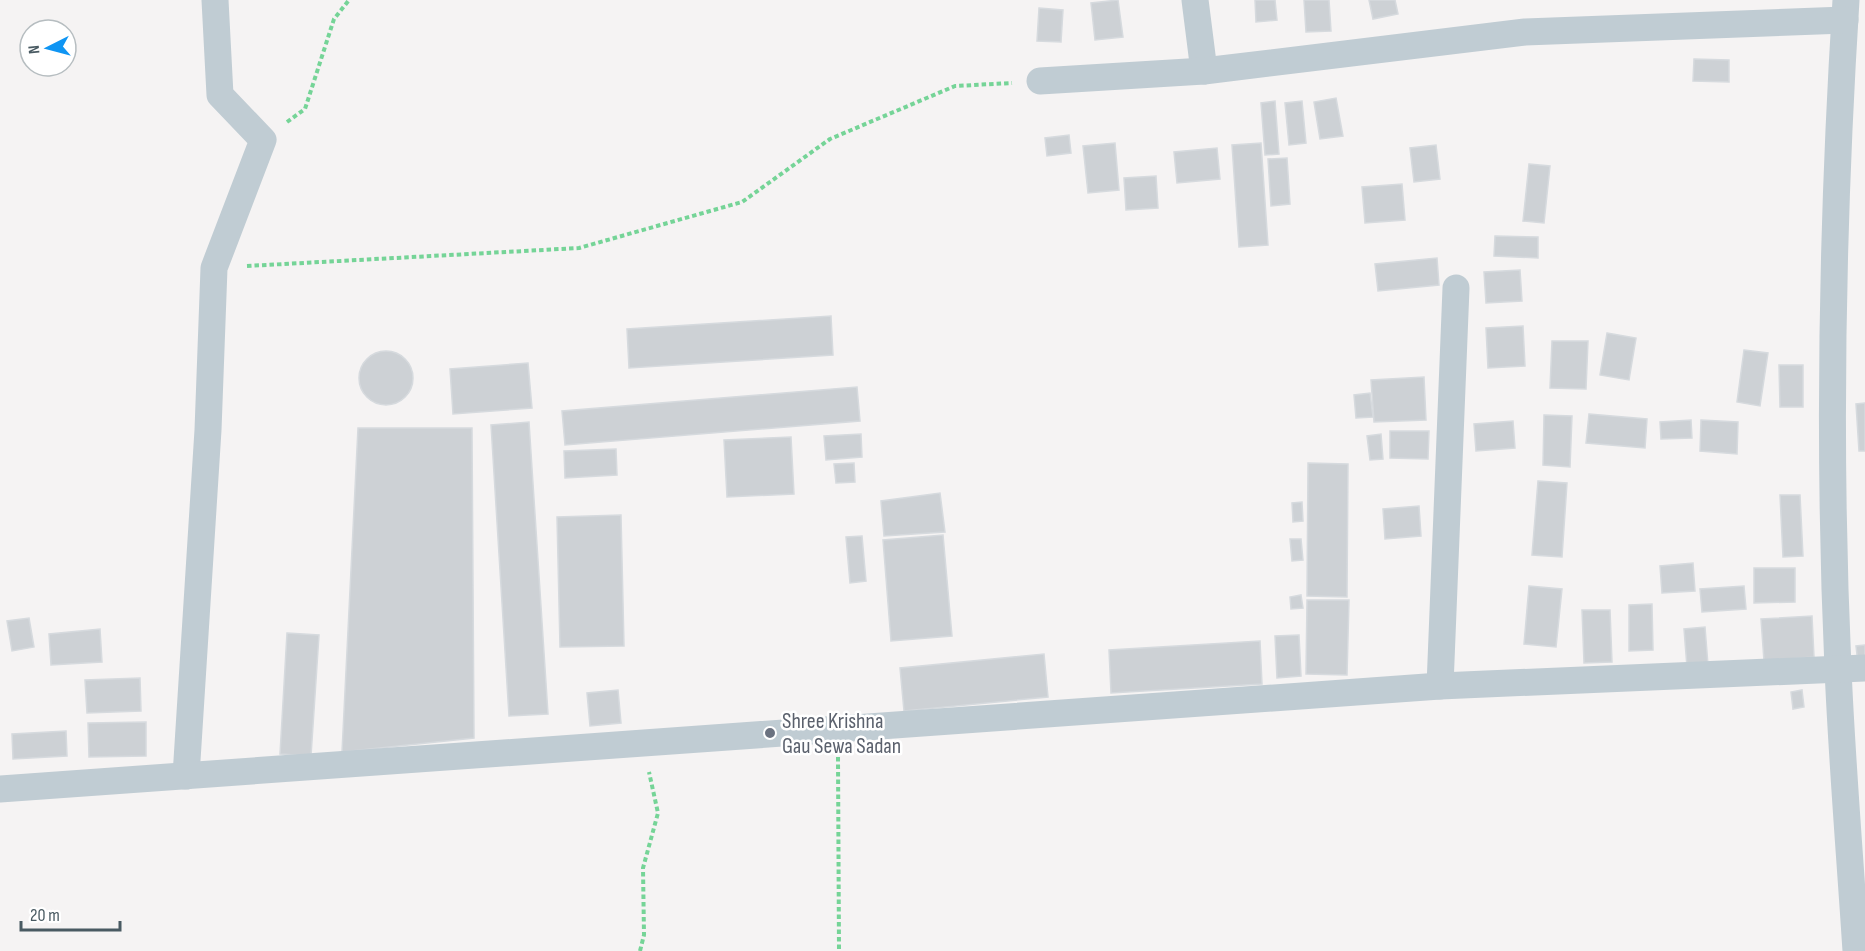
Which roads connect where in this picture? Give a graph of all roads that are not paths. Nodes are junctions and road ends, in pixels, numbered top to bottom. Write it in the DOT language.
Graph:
graph roads {
  1 [pos="215,0"];
  2 [pos="1195,0"];
  3 [pos="1845,10"];
  4 [pos="1204,71"];
  5 [pos="1040,81"];
  6 [pos="1456,288"];
  7 [pos="1838,668"];
  8 [pos="1865,669"];
  9 [pos="1440,686"];
  10 [pos="186,776"];
  11 [pos="0,789"];
  12 [pos="1856,951"];
  1 -- 10 [label="street"];
  2 -- 4 [label="street"];
  3 -- 4 [label="street"];
  3 -- 7 [label="street"];
  4 -- 5 [label="street"];
  6 -- 9 [label="street"];
  7 -- 8 [label="street"];
  7 -- 9 [label="street"];
  7 -- 12 [label="street"];
  9 -- 10 [label="street"];
  10 -- 11 [label="street"];
}
